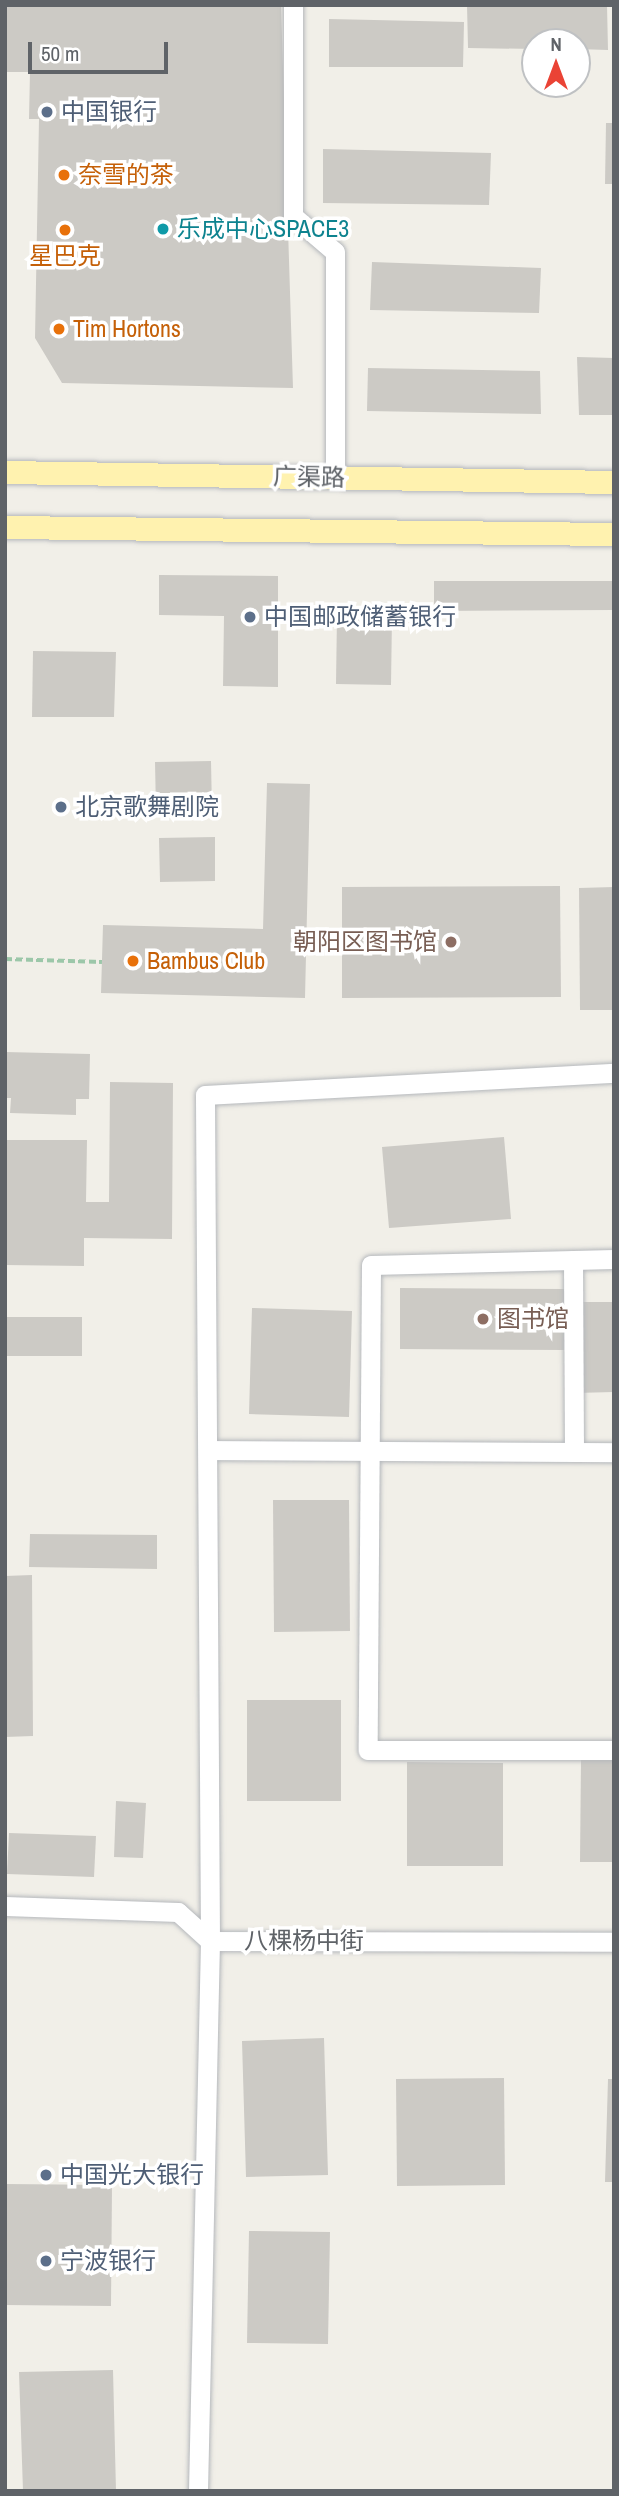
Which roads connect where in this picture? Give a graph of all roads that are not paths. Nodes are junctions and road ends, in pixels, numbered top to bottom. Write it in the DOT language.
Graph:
graph roads {
  1 [pos="293,5"];
  2 [pos="5,472"];
  3 [pos="335,477"];
  4 [pos="614,482"];
  5 [pos="5,527"];
  6 [pos="614,534"];
  7 [pos="614,1073"];
  8 [pos="614,1259"];
  9 [pos="573,1260"];
  10 [pos="208,1450"];
  11 [pos="369,1451"];
  12 [pos="575,1452"];
  13 [pos="614,1452"];
  14 [pos="614,1750"];
  15 [pos="5,1906"];
  16 [pos="210,1941"];
  17 [pos="614,1942"];
  18 [pos="198,2491"];
  1 -- 3 [label="street"];
  2 -- 3 [label="main road, 广渠路"];
  3 -- 4 [label="main road, 广渠路"];
  5 -- 6 [label="main road"];
  7 -- 10 [label="street"];
  8 -- 9 [label="street"];
  9 -- 11 [label="street"];
  9 -- 12 [label="street"];
  10 -- 11 [label="street"];
  10 -- 16 [label="street"];
  11 -- 12 [label="street"];
  11 -- 14 [label="street"];
  12 -- 13 [label="street"];
  15 -- 16 [label="street, 八棵杨中街"];
  16 -- 17 [label="street, 八棵杨中街"];
  16 -- 18 [label="street"];
}
